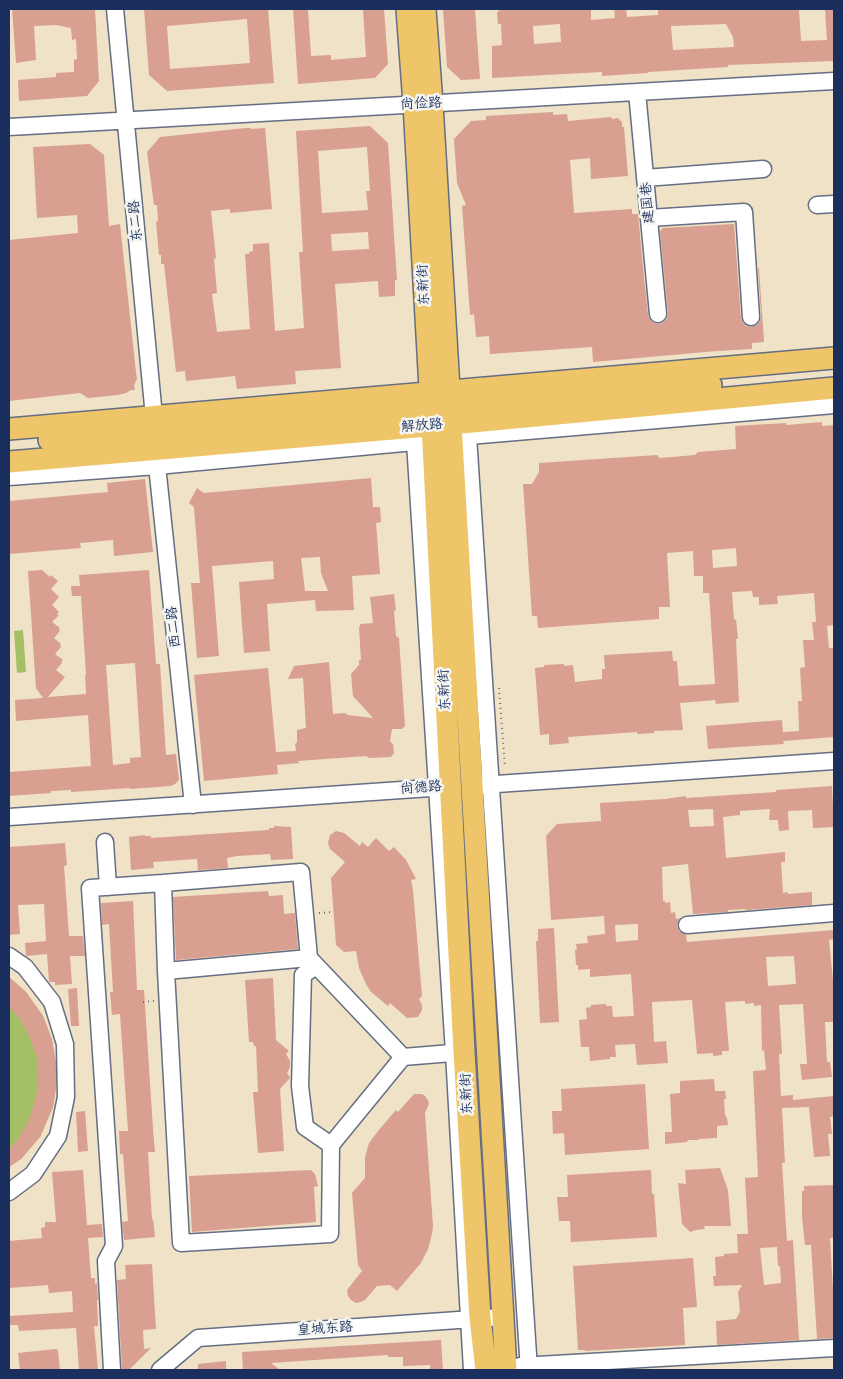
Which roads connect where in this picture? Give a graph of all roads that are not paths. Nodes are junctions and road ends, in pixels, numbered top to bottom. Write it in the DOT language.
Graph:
graph roads {
  1 [pos="115,9"];
  2 [pos="407,9"];
  3 [pos="425,9"];
  4 [pos="834,82"];
  5 [pos="637,92"];
  6 [pos="423,104"];
  7 [pos="126,120"];
  8 [pos="9,127"];
  9 [pos="763,169"];
  10 [pos="645,178"];
  11 [pos="834,204"];
  12 [pos="818,205"];
  13 [pos="649,218"];
  14 [pos="658,314"];
  15 [pos="751,317"];
  16 [pos="834,358"];
  17 [pos="834,375"];
  18 [pos="834,388"];
  19 [pos="834,405"];
  20 [pos="441,421"];
  21 [pos="9,429"];
  22 [pos="155,441"];
  23 [pos="9,443"];
  24 [pos="9,462"];
  25 [pos="9,476"];
  26 [pos="834,761"];
  27 [pos="482,785"];
  28 [pos="443,787"];
  29 [pos="193,805"];
  30 [pos="9,817"];
  31 [pos="105,842"];
  32 [pos="163,883"];
  33 [pos="108,887"];
  34 [pos="834,913"];
  35 [pos="688,925"];
  36 [pos="9,956"];
  37 [pos="312,962"];
  38 [pos="166,971"];
  39 [pos="459,1052"];
  40 [pos="404,1056"];
  41 [pos="331,1145"];
  42 [pos="9,1192"];
  43 [pos="502,1317"];
  44 [pos="474,1319"];
  45 [pos="834,1348"];
  46 [pos="529,1368"];
  47 [pos="499,1369"];
  48 [pos="112,1370"];
  49 [pos="160,1370"];
  50 [pos="472,1370"];
  1 -- 7 [label="street, 东二路"];
  2 -- 6 [label="main road, 东新街"];
  3 -- 6 [label="main road, 东新街"];
  4 -- 5 [label="street, 尚俭路"];
  5 -- 6 [label="street, 尚俭路"];
  5 -- 10 [label="street, 建国巷"];
  6 -- 7 [label="street, 尚俭路"];
  6 -- 20 [label="main road, 东新街"];
  7 -- 8 [label="street, 尚俭路"];
  7 -- 22 [label="street, 东二路"];
  9 -- 10 [label="street"];
  10 -- 13 [label="street, 建国巷"];
  11 -- 12 [label="street"];
  13 -- 14 [label="street, 建国巷"];
  13 -- 15 [label="street"];
  16 -- 20 [label="main road"];
  17 -- 20 [label="main road, 解放路"];
  18 -- 20 [label="main road, 解放路"];
  19 -- 20 [label="street"];
  20 -- 22 [label="main road, 解放路"];
  20 -- 22 [label="main road"];
  20 -- 27 [label="main road, 东新街"];
  20 -- 28 [label="main road, 东新街"];
  21 -- 22 [label="main road"];
  22 -- 23 [label="main road, 解放路"];
  22 -- 24 [label="main road, 解放路"];
  22 -- 25 [label="street"];
  22 -- 29 [label="street, 西二路"];
  26 -- 27 [label="street, 尚德路"];
  27 -- 28 [label="street, 尚德路"];
  27 -- 43 [label="main road, 东新街"];
  27 -- 46 [label="street"];
  28 -- 29 [label="street, 尚德路"];
  28 -- 39 [label="main road, 东新街"];
  29 -- 30 [label="street, 尚德路"];
  31 -- 33 [label="street"];
  32 -- 33 [label="street"];
  32 -- 37 [label="street"];
  32 -- 38 [label="street"];
  33 -- 48 [label="street"];
  34 -- 35 [label="street"];
  36 -- 42 [label="street"];
  37 -- 38 [label="street"];
  37 -- 40 [label="street"];
  37 -- 41 [label="street"];
  38 -- 41 [label="street"];
  39 -- 40 [label="street"];
  39 -- 44 [label="main road, 东新街"];
  40 -- 41 [label="street"];
  43 -- 44 [label="street, 皇城东路"];
  43 -- 47 [label="main road, 东新街"];
  44 -- 47 [label="main road, 东新街"];
  44 -- 49 [label="street, 皇城东路"];
  44 -- 50 [label="street"];
  45 -- 46 [label="street"];
  46 -- 47 [label="street"];
}
